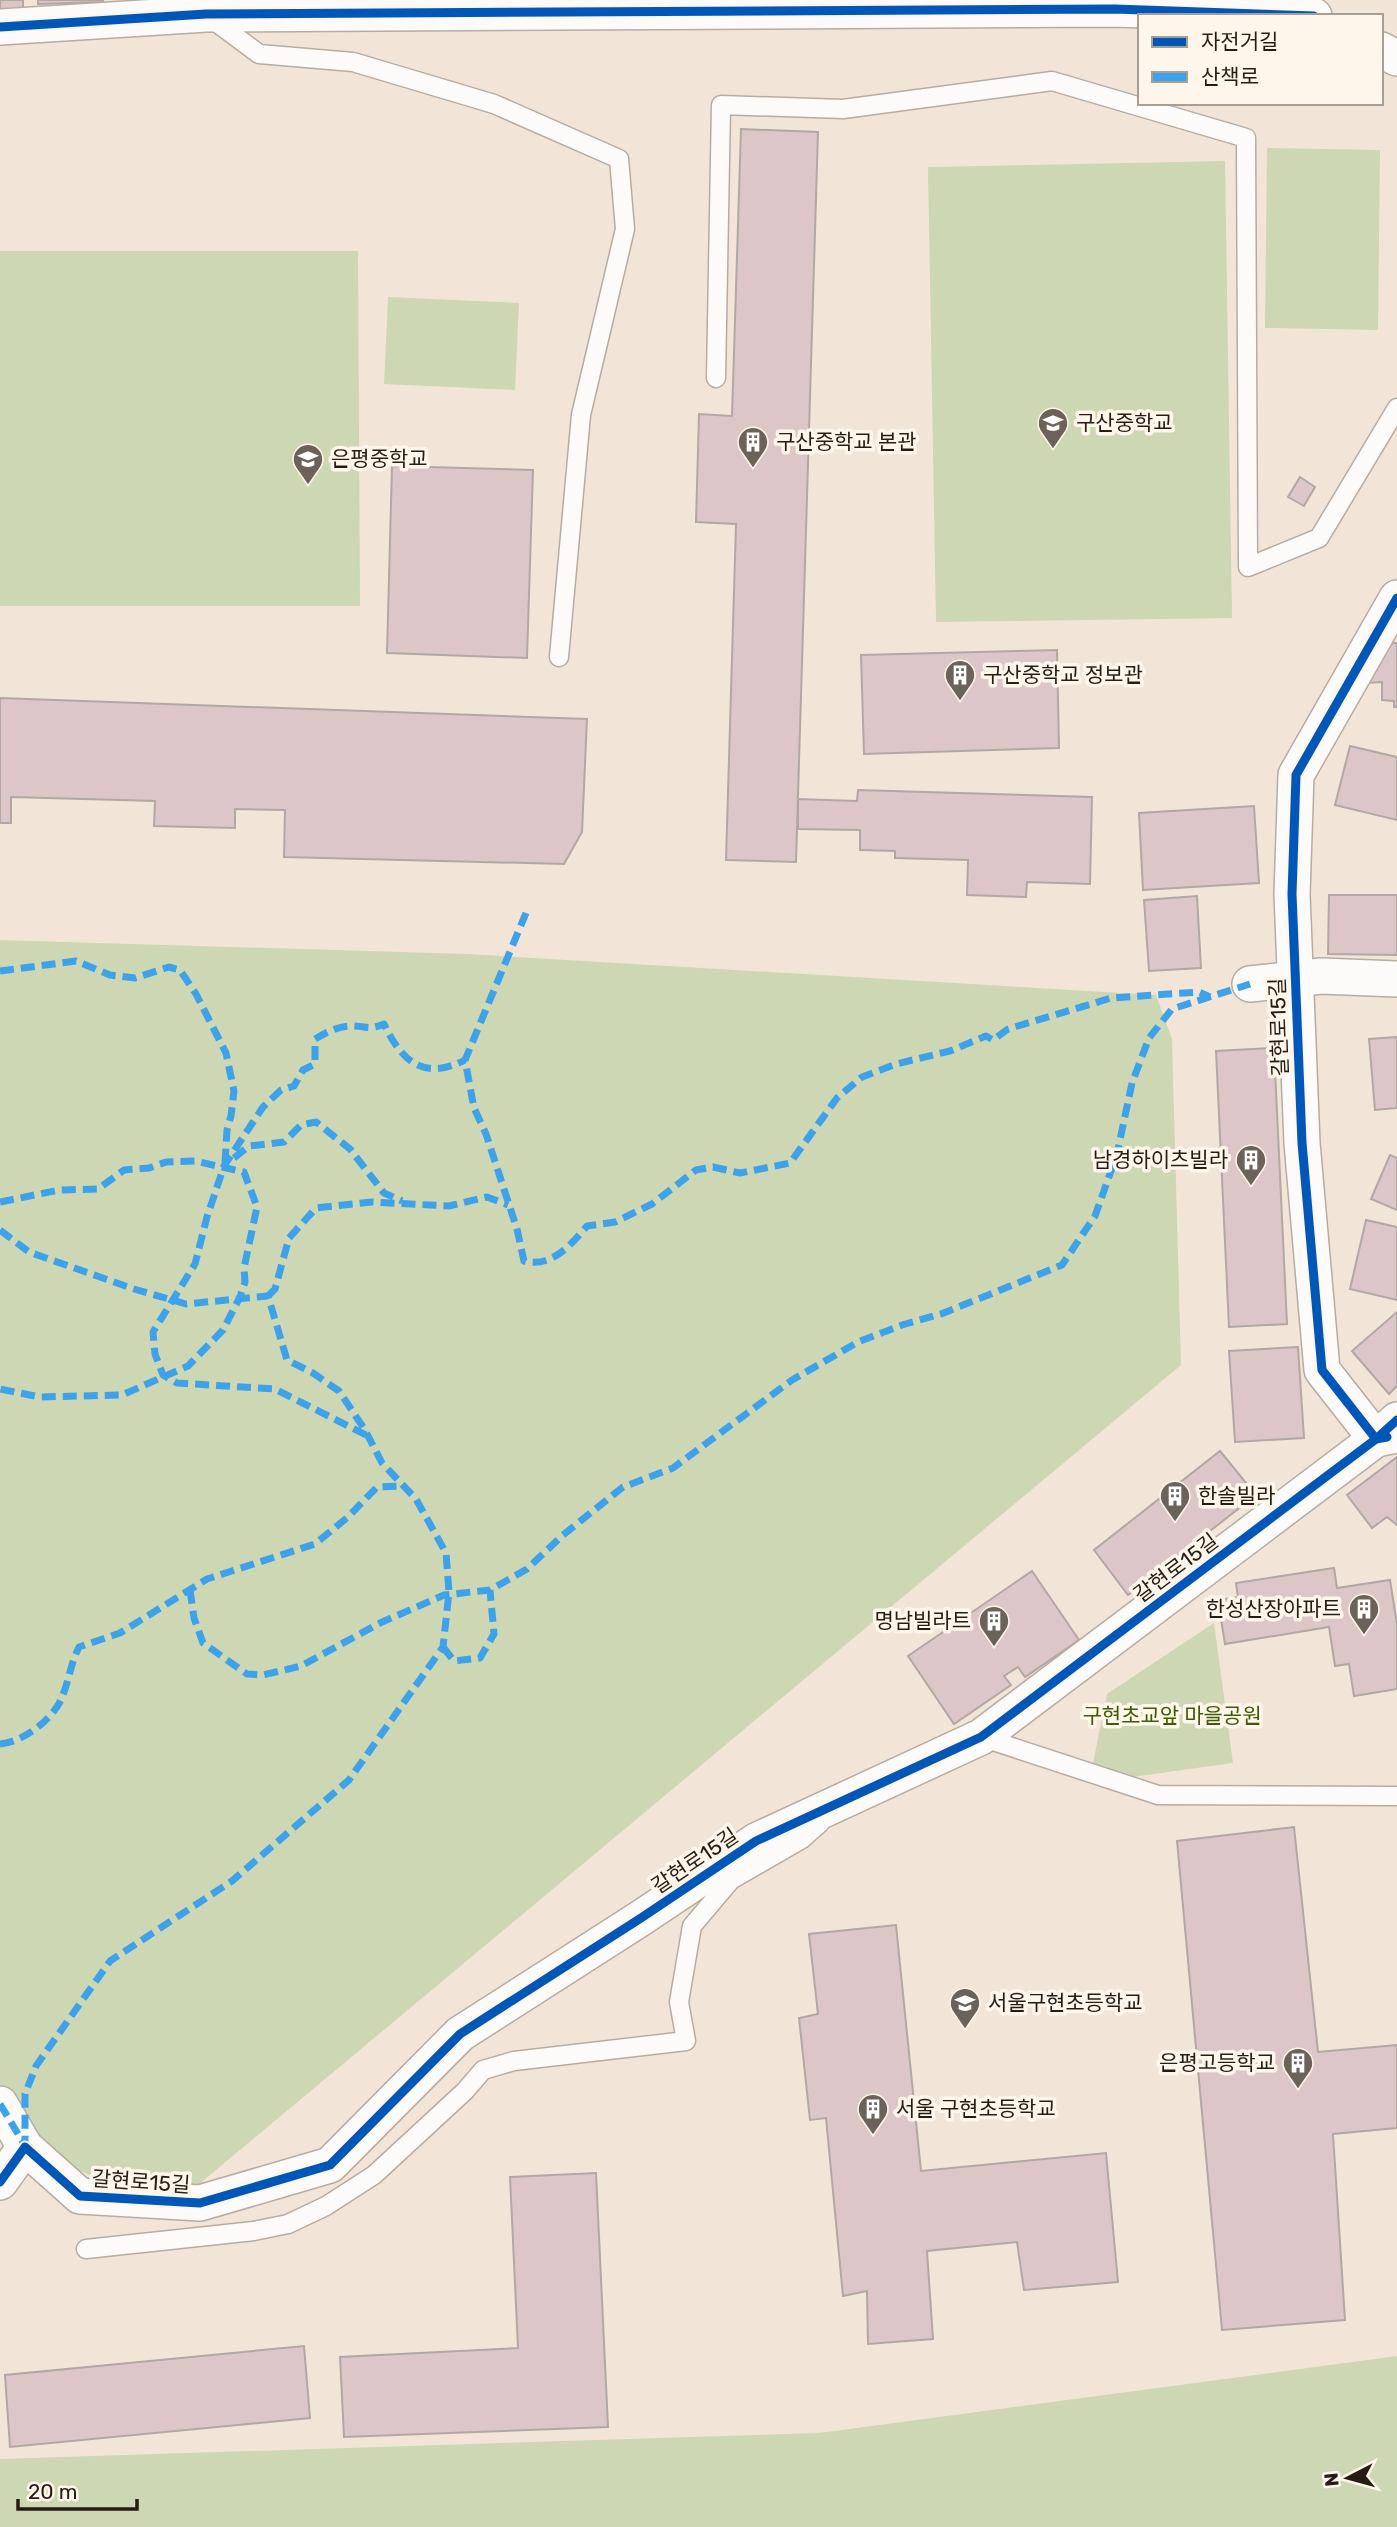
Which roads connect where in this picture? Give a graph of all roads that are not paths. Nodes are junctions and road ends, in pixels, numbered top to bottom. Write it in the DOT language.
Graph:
graph roads {
  1 [pos="206,7"];
  2 [pos="1257,14"];
  3 [pos="0,27"];
  4 [pos="716,378"];
  5 [pos="1397,408"];
  6 [pos="1394,612"];
  7 [pos="559,657"];
  8 [pos="1294,979"];
  9 [pos="1397,979"];
  10 [pos="1250,984"];
  11 [pos="1390,1431"];
  12 [pos="981,1737"];
  13 [pos="1397,1796"];
  14 [pos="847,1799"];
  15 [pos="0,2104"];
  16 [pos="26,2147"];
  17 [pos="0,2182"];
  18 [pos="86,2249"];
  1 -- 2 [label="street"];
  1 -- 3 [label="street"];
  1 -- 7 [label="lane"];
  4 -- 5 [label="lane"];
  6 -- 8 [label="street, 갈현로15길"];
  8 -- 9 [label="street, 갈현로15길"];
  8 -- 10 [label="street, 갈현로15길"];
  8 -- 11 [label="street, 갈현로15길"];
  11 -- 12 [label="street, 갈현로15길"];
  12 -- 13 [label="lane"];
  12 -- 14 [label="street, 갈현로15길"];
  14 -- 16 [label="street, 갈현로15길"];
  14 -- 18 [label="lane"];
  15 -- 16 [label="street, 갈현로15길"];
  16 -- 17 [label="street"];
}
